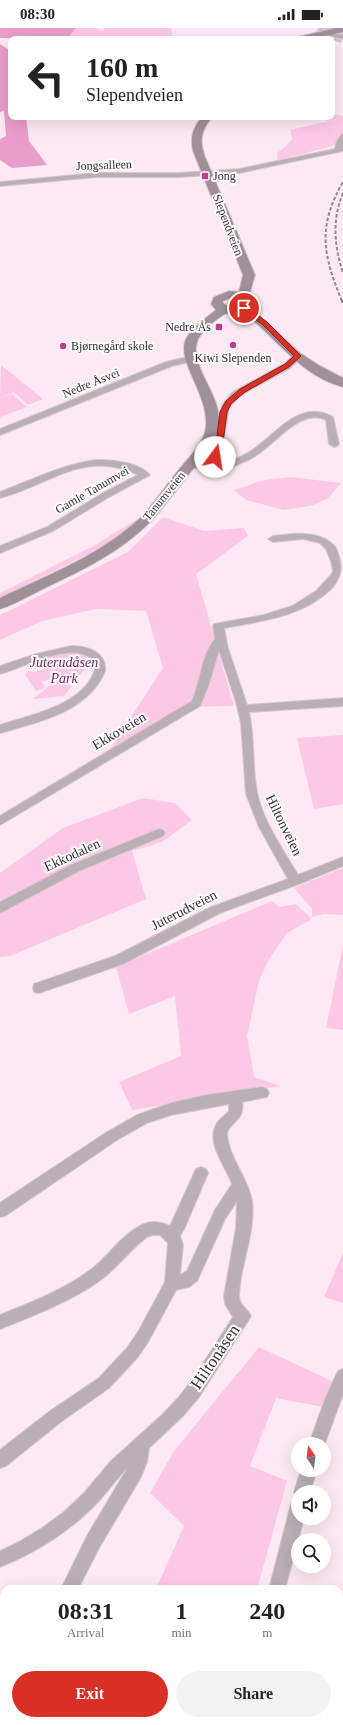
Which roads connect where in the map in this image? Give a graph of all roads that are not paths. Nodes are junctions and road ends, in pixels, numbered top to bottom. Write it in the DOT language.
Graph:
graph roads {
  1 [pos="343,29"];
  2 [pos="324,33"];
  3 [pos="312,36"];
  4 [pos="343,37"];
  5 [pos="204,120"];
  6 [pos="343,136"];
  7 [pos="341,149"];
  8 [pos="208,174"];
  9 [pos="0,184"];
  10 [pos="245,268"];
  11 [pos="229,294"];
  12 [pos="243,302"];
  13 [pos="225,310"];
  14 [pos="298,356"];
  15 [pos="192,359"];
  16 [pos="343,384"];
  17 [pos="0,432"];
  18 [pos="334,444"];
  19 [pos="190,464"];
  20 [pos="211,468"];
  21 [pos="0,495"];
  22 [pos="273,539"];
  23 [pos="0,550"];
  24 [pos="0,604"];
  25 [pos="220,640"];
  26 [pos="0,670"];
  27 [pos="343,702"];
  28 [pos="244,709"];
  29 [pos="0,729"];
  30 [pos="0,821"];
  31 [pos="159,833"];
  32 [pos="343,861"];
  33 [pos="295,882"];
  34 [pos="0,908"];
  35 [pos="39,988"];
  36 [pos="262,1093"];
  37 [pos="234,1098"];
  38 [pos="201,1173"];
  39 [pos="240,1184"];
  40 [pos="0,1211"];
  41 [pos="172,1235"];
  42 [pos="172,1283"];
  43 [pos="0,1322"];
  44 [pos="343,1376"];
  45 [pos="320,1437"];
  46 [pos="142,1444"];
  47 [pos="0,1460"];
  48 [pos="294,1525"];
  49 [pos="0,1559"];
  50 [pos="71,1585"];
  51 [pos="278,1585"];
  1 -- 2 [label="main road"];
  2 -- 3 [label="main road"];
  2 -- 4 [label="street"];
  5 -- 8 [label="main road, Slependveien"];
  6 -- 7 [label="street"];
  7 -- 8 [label="street, Jongsalleen"];
  8 -- 9 [label="street, Jongsalleen"];
  8 -- 10 [label="main road, Slependveien"];
  10 -- 11 [label="main road, Slependveien"];
  10 -- 12 [label="main road, Slependveien"];
  11 -- 12 [label="main road"];
  11 -- 13 [label="main road, Slependveien"];
  12 -- 13 [label="main road"];
  12 -- 14 [label="main road"];
  13 -- 15 [label="main road, Tanumveien"];
  14 -- 16 [label="main road"];
  14 -- 20 [label="street"];
  15 -- 17 [label="street, Nedre Åsvei"];
  15 -- 19 [label="main road, Tanumveien"];
  18 -- 20 [label="street"];
  19 -- 20 [label="street"];
  19 -- 24 [label="main road, Tanumveien"];
  21 -- 23 [label="street, Gamle Tanumvei"];
  22 -- 25 [label="street, Hiltonveien"];
  25 -- 28 [label="street, Hiltonveien"];
  25 -- 30 [label="street, Ekkoveien"];
  26 -- 29 [label="street"];
  27 -- 28 [label="street"];
  28 -- 33 [label="street, Hiltonveien"];
  31 -- 34 [label="street, Ekkodalen"];
  32 -- 33 [label="street, Juterudveien"];
  33 -- 35 [label="street, Juterudveien"];
  36 -- 37 [label="street"];
  37 -- 39 [label="street, Hiltonåsen"];
  37 -- 40 [label="street"];
  38 -- 41 [label="street"];
  39 -- 42 [label="street"];
  39 -- 46 [label="street, Hiltonåsen"];
  41 -- 42 [label="street"];
  41 -- 43 [label="street"];
  42 -- 47 [label="street"];
  44 -- 45 [label="street"];
  46 -- 49 [label="street, Hiltonåsen"];
  46 -- 50 [label="street"];
  48 -- 51 [label="street"];
}
